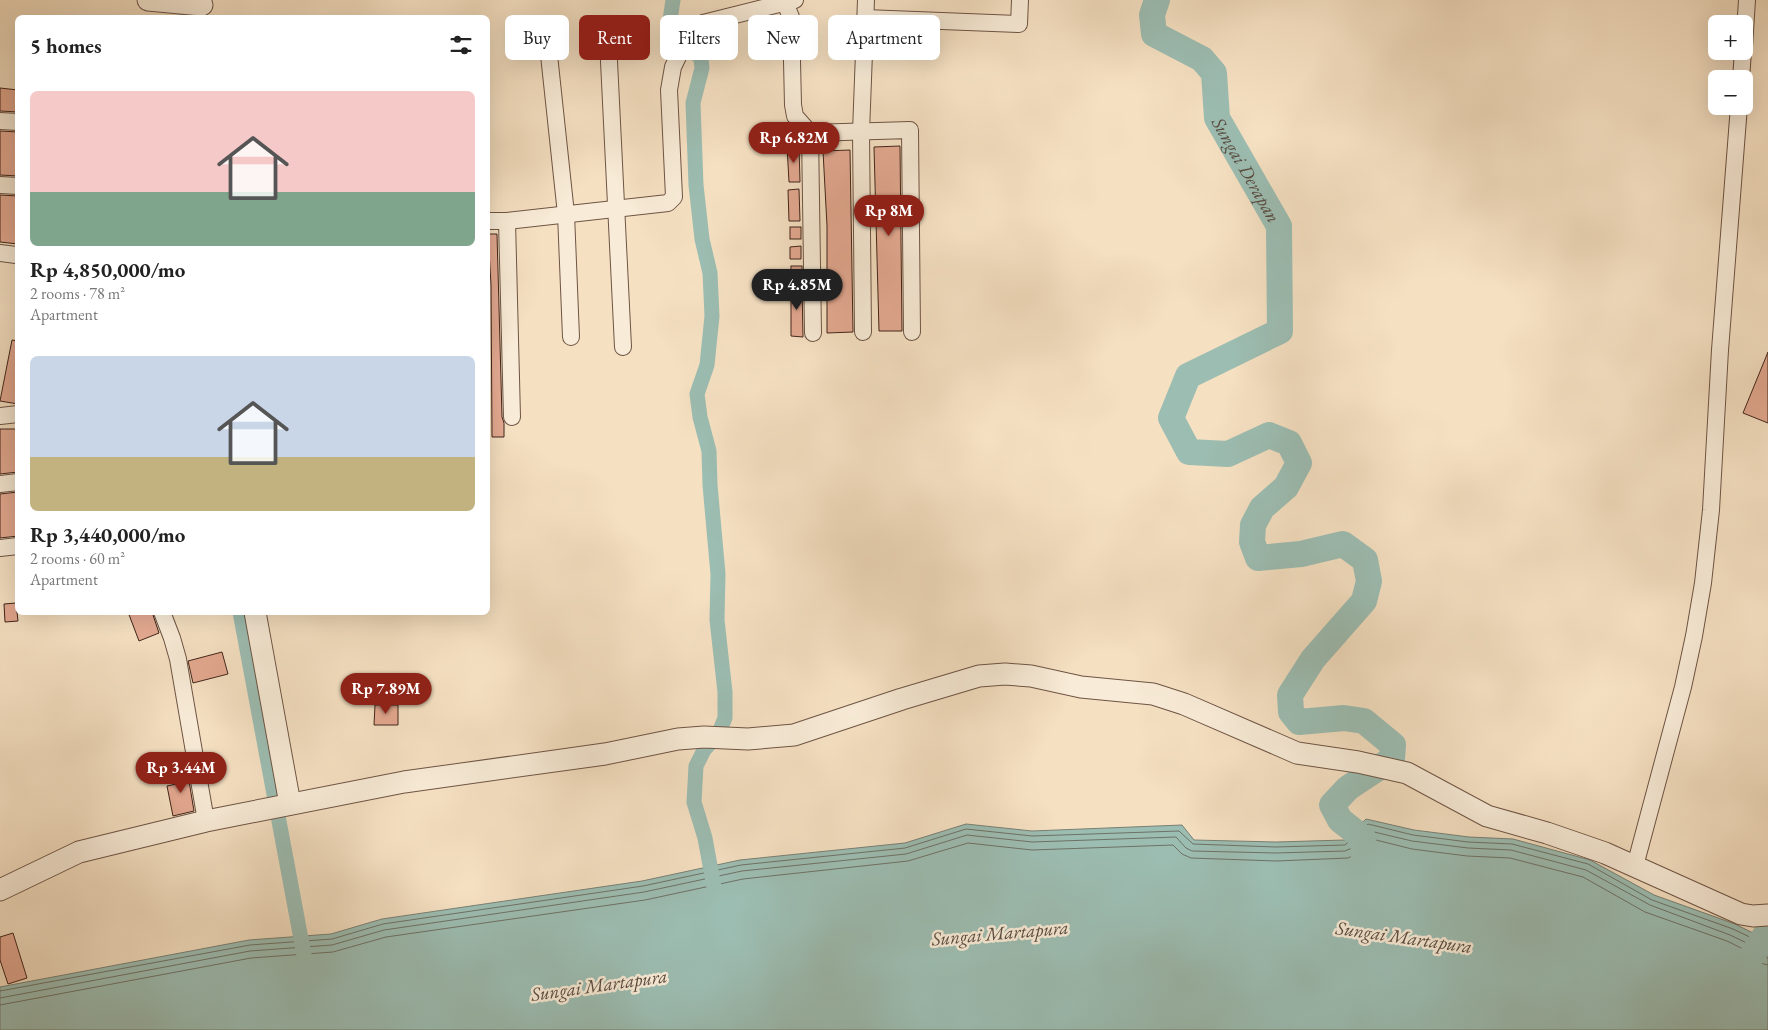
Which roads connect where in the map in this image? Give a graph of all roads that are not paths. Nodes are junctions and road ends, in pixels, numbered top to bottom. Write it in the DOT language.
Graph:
graph roads {
  1 [pos="866,0"];
  2 [pos="1020,0"];
  3 [pos="1747,0"];
  4 [pos="154,1"];
  5 [pos="790,2"];
  6 [pos="200,7"];
  7 [pos="865,15"];
  8 [pos="1746,15"];
  9 [pos="940,21"];
  10 [pos="549,60"];
  11 [pos="609,60"];
  12 [pos="864,60"];
  13 [pos="1738,115"];
  14 [pos="0,121"];
  15 [pos="15,122"];
  16 [pos="861,132"];
  17 [pos="810,133"];
  18 [pos="0,184"];
  19 [pos="15,186"];
  20 [pos="617,209"];
  21 [pos="566,214"];
  22 [pos="490,221"];
  23 [pos="507,221"];
  24 [pos="864,332"];
  25 [pos="912,332"];
  26 [pos="813,333"];
  27 [pos="571,337"];
  28 [pos="623,347"];
  29 [pos="15,414"];
  30 [pos="0,416"];
  31 [pos="512,418"];
  32 [pos="15,482"];
  33 [pos="0,484"];
  34 [pos="15,546"];
  35 [pos="0,548"];
  36 [pos="163,615"];
  37 [pos="255,615"];
  38 [pos="280,807"];
  39 [pos="206,821"];
  40 [pos="1635,866"];
  41 [pos="0,890"];
  42 [pos="1760,916"];
  1 -- 7 [label="street"];
  2 -- 9 [label="street"];
  3 -- 8 [label="street"];
  4 -- 6 [label="street"];
  5 -- 17 [label="street"];
  5 -- 20 [label="street"];
  10 -- 21 [label="street"];
  11 -- 20 [label="street"];
  12 -- 16 [label="street"];
  13 -- 40 [label="street"];
  14 -- 15 [label="street"];
  16 -- 17 [label="street"];
  16 -- 24 [label="street"];
  16 -- 25 [label="street"];
  17 -- 26 [label="street"];
  18 -- 19 [label="street"];
  20 -- 21 [label="street"];
  20 -- 28 [label="street"];
  21 -- 23 [label="street"];
  21 -- 27 [label="street"];
  22 -- 23 [label="street"];
  23 -- 31 [label="street"];
  29 -- 30 [label="street"];
  32 -- 33 [label="street"];
  34 -- 35 [label="street"];
  36 -- 39 [label="street"];
  37 -- 38 [label="street"];
  38 -- 39 [label="street"];
  38 -- 40 [label="street"];
  39 -- 41 [label="street"];
  40 -- 42 [label="street"];
}
